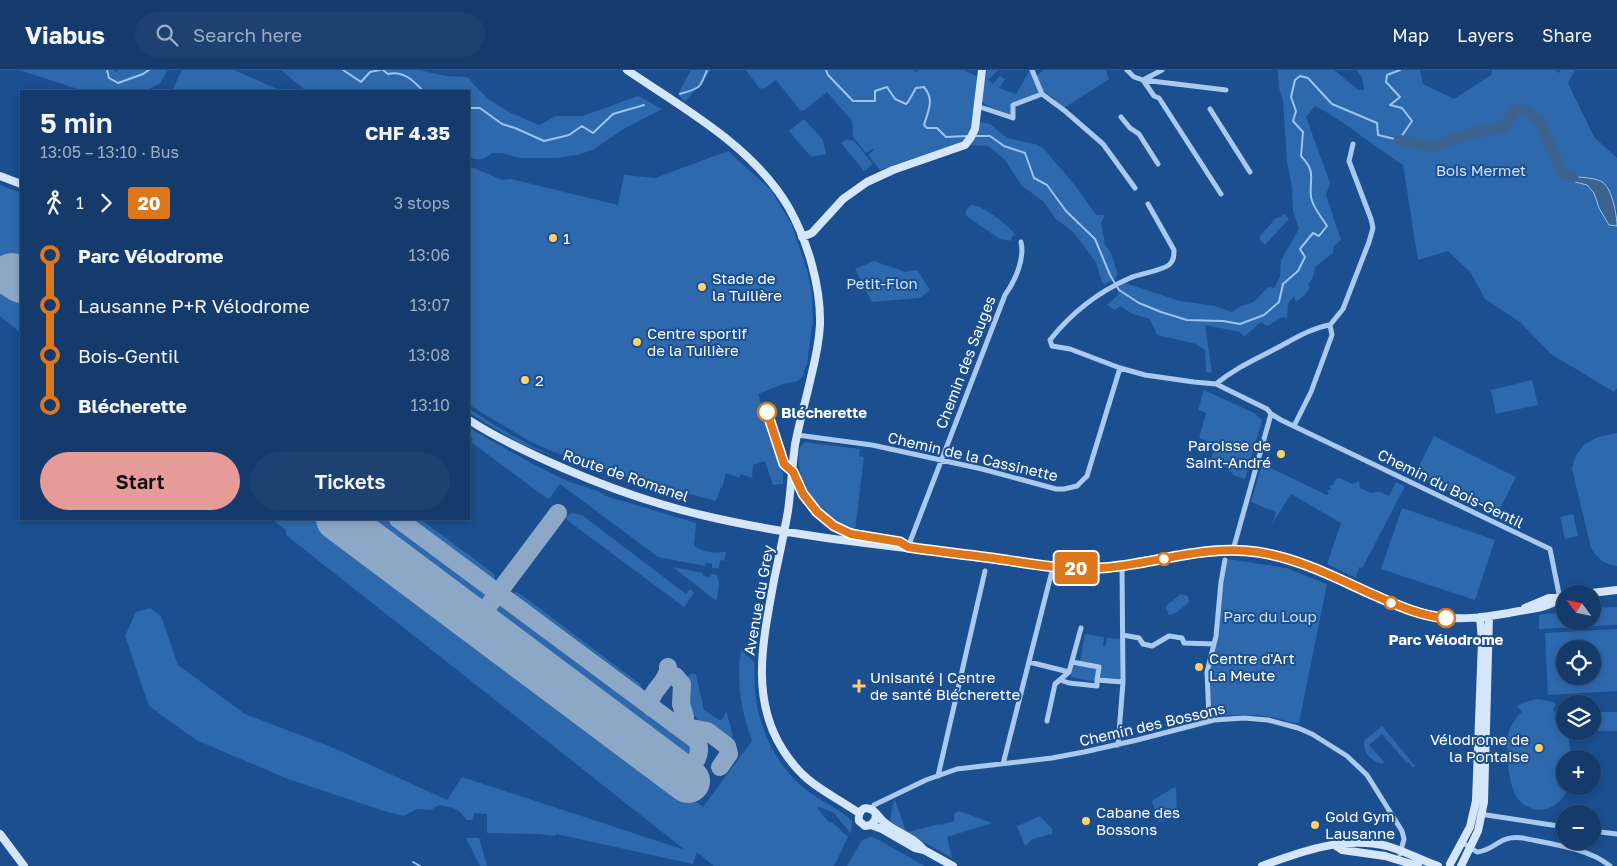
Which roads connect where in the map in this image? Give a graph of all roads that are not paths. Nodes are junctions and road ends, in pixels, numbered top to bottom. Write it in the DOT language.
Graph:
graph roads {
  1 [pos="627,70"];
  2 [pos="982,70"];
  3 [pos="1032,70"];
  4 [pos="1127,70"];
  5 [pos="1162,70"];
  6 [pos="636,73"];
  7 [pos="1144,80"];
  8 [pos="1226,90"];
  9 [pos="1042,94"];
  10 [pos="977,106"];
  11 [pos="1210,109"];
  12 [pos="1121,116"];
  13 [pos="1353,144"];
  14 [pos="1158,164"];
  15 [pos="1250,172"];
  16 [pos="0,176"];
  17 [pos="20,184"];
  18 [pos="1135,188"];
  19 [pos="1221,194"];
  20 [pos="1148,204"];
  21 [pos="802,237"];
  22 [pos="1021,242"];
  23 [pos="1330,325"];
  24 [pos="1120,368"];
  25 [pos="1216,384"];
  26 [pos="1271,414"];
  27 [pos="470,421"];
  28 [pos="1294,426"];
  29 [pos="797,435"];
  30 [pos="941,460"];
  31 [pos="793,472"];
  32 [pos="784,531"];
  33 [pos="908,547"];
  34 [pos="1233,550"];
  35 [pos="1225,560"];
  36 [pos="1122,566"];
  37 [pos="1053,567"];
  38 [pos="985,571"];
  39 [pos="1559,585"];
  40 [pos="1617,590"];
  41 [pos="1601,592"];
  42 [pos="1556,598"];
  43 [pos="1489,616"];
  44 [pos="1480,617"];
  45 [pos="1080,628"];
  46 [pos="1123,635"];
  47 [pos="1214,644"];
  48 [pos="1029,662"];
  49 [pos="1072,662"];
  50 [pos="1069,672"];
  51 [pos="1060,680"];
  52 [pos="1097,680"];
  53 [pos="1123,682"];
  54 [pos="1209,718"];
  55 [pos="1047,721"];
  56 [pos="1118,744"];
  57 [pos="1003,764"];
  58 [pos="938,776"];
  59 [pos="874,812"];
  60 [pos="859,813"];
  61 [pos="1478,814"];
  62 [pos="871,825"];
  63 [pos="1556,826"];
  64 [pos="1601,832"];
  65 [pos="0,834"];
  66 [pos="1617,834"];
  67 [pos="1463,842"];
  68 [pos="1336,846"];
  69 [pos="1471,846"];
  70 [pos="924,850"];
  71 [pos="1401,851"];
  72 [pos="1399,859"];
  73 [pos="1453,865"];
  74 [pos="24,866"];
  75 [pos="953,866"];
  76 [pos="1262,866"];
  77 [pos="1418,866"];
  78 [pos="1438,866"];
  79 [pos="1610,866"];
  1 -- 6 [label="main road, Avenue du Grey"];
  2 -- 10 [label="main road"];
  3 -- 9 [label="street"];
  4 -- 7 [label="street"];
  5 -- 7 [label="street"];
  6 -- 21 [label="main road, Avenue du Grey"];
  7 -- 8 [label="street"];
  7 -- 19 [label="street"];
  9 -- 10 [label="street"];
  9 -- 18 [label="street"];
  10 -- 21 [label="main road"];
  11 -- 15 [label="street"];
  12 -- 14 [label="street"];
  13 -- 23 [label="street"];
  16 -- 17 [label="main road"];
  20 -- 24 [label="street, Chemin du Bois-Gentil"];
  21 -- 29 [label="main road, Avenue du Grey"];
  22 -- 30 [label="street, Chemin des Sauges"];
  23 -- 25 [label="street"];
  23 -- 28 [label="street"];
  24 -- 25 [label="street, Chemin du Bois-Gentil"];
  24 -- 30 [label="street, Chemin de la Cassinette"];
  25 -- 26 [label="street, Chemin du Bois-Gentil"];
  26 -- 28 [label="street, Chemin du Bois-Gentil"];
  26 -- 34 [label="street"];
  27 -- 32 [label="main road, Route de Romanel"];
  28 -- 39 [label="street, Chemin du Bois-Gentil"];
  29 -- 30 [label="street, Chemin de la Cassinette"];
  29 -- 31 [label="main road, Avenue du Grey"];
  30 -- 33 [label="street, Chemin des Sauges"];
  31 -- 32 [label="main road, Avenue du Grey"];
  31 -- 33 [label="main road"];
  32 -- 33 [label="main road, Route de Romanel"];
  32 -- 60 [label="main road, Avenue du Grey"];
  33 -- 37 [label="main road"];
  34 -- 36 [label="main road"];
  34 -- 44 [label="main road"];
  35 -- 47 [label="street"];
  36 -- 37 [label="main road"];
  36 -- 46 [label="street"];
  37 -- 48 [label="street"];
  38 -- 58 [label="street"];
  40 -- 41 [label="main road"];
  42 -- 43 [label="main road"];
  43 -- 44 [label="main road"];
  43 -- 61 [label="main road"];
  44 -- 61 [label="main road"];
  45 -- 49 [label="street"];
  46 -- 47 [label="street"];
  46 -- 53 [label="street"];
  47 -- 54 [label="street"];
  48 -- 50 [label="street"];
  48 -- 57 [label="street"];
  49 -- 50 [label="street"];
  49 -- 52 [label="street"];
  50 -- 51 [label="street"];
  51 -- 52 [label="street"];
  51 -- 55 [label="street"];
  52 -- 53 [label="street"];
  53 -- 56 [label="street"];
  56 -- 57 [label="street, Chemin des Bossons"];
  56 -- 71 [label="street, Chemin des Bossons"];
  57 -- 58 [label="street, Chemin des Bossons"];
  58 -- 59 [label="street, Chemin des Bossons"];
  59 -- 60 [label="main road"];
  59 -- 62 [label="main road"];
  59 -- 70 [label="main road"];
  60 -- 62 [label="main road"];
  61 -- 63 [label="street"];
  61 -- 67 [label="main road"];
  61 -- 69 [label="main road"];
  62 -- 70 [label="main road"];
  64 -- 66 [label="street"];
  65 -- 74 [label="main road"];
  67 -- 69 [label="street"];
  67 -- 73 [label="main road"];
  68 -- 71 [label="main road"];
  68 -- 72 [label="main road"];
  68 -- 76 [label="main road"];
  69 -- 73 [label="main road"];
  69 -- 79 [label="street"];
  70 -- 75 [label="main road"];
  71 -- 72 [label="street, Chemin des Bossons"];
  71 -- 78 [label="main road"];
  72 -- 77 [label="main road"];
}
